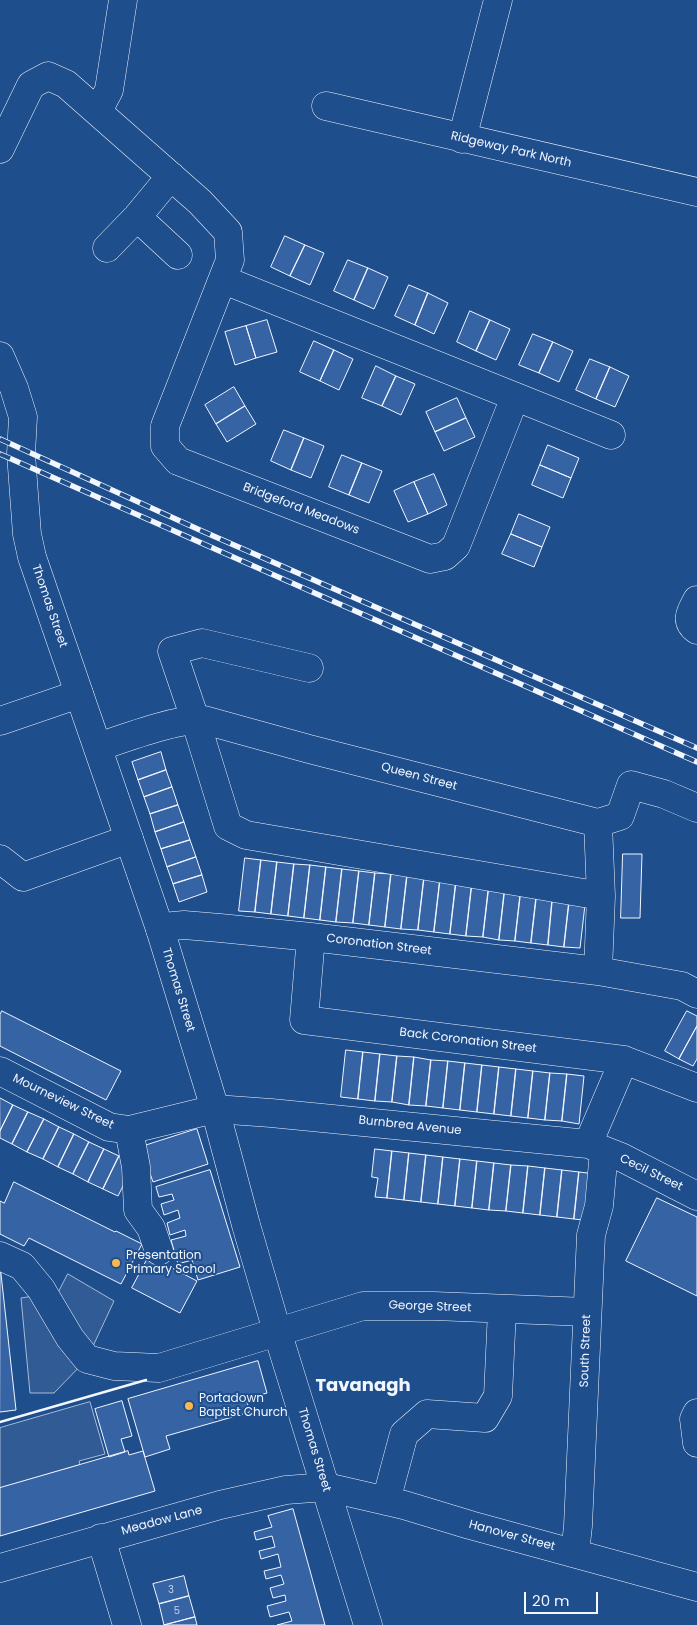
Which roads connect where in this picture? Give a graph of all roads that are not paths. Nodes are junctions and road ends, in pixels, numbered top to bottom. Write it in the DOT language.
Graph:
graph roads {
  1 [pos="123,0"];
  2 [pos="498,0"];
  3 [pos="326,106"];
  4 [pos="98,110"];
  5 [pos="462,139"];
  6 [pos="0,149"];
  7 [pos="170,176"];
  8 [pos="697,192"];
  9 [pos="137,216"];
  10 [pos="107,248"];
  11 [pos="178,255"];
  12 [pos="224,280"];
  13 [pos="0,356"];
  14 [pos="515,397"];
  15 [pos="612,435"];
  16 [pos="697,600"];
  17 [pos="697,630"];
  18 [pos="309,668"];
  19 [pos="79,694"];
  20 [pos="196,719"];
  21 [pos="0,722"];
  22 [pos="98,746"];
  23 [pos="697,808"];
  24 [pos="598,823"];
  25 [pos="129,839"];
  26 [pos="0,859"];
  27 [pos="601,896"];
  28 [pos="160,929"];
  29 [pos="311,937"];
  30 [pos="598,971"];
  31 [pos="697,994"];
  32 [pos="624,1060"];
  33 [pos="0,1071"];
  34 [pos="697,1088"];
  35 [pos="215,1109"];
  36 [pos="129,1130"];
  37 [pos="596,1148"];
  38 [pos="697,1196"];
  39 [pos="159,1251"];
  40 [pos="0,1256"];
  41 [pos="502,1310"];
  42 [pos="587,1312"];
  43 [pos="277,1331"];
  44 [pos="697,1413"];
  45 [pos="697,1443"];
  46 [pos="326,1487"];
  47 [pos="386,1501"];
  48 [pos="101,1538"];
  49 [pos="575,1553"];
  50 [pos="0,1568"];
  51 [pos="697,1587"];
  52 [pos="126,1625"];
  53 [pos="368,1625"];
  1 -- 4 [label="street"];
  2 -- 5 [label="street"];
  3 -- 5 [label="street, Ridgeway Park North"];
  4 -- 6 [label="street, Bridgeford Meadows"];
  4 -- 7 [label="street, Bridgeford Meadows"];
  5 -- 8 [label="street, Ridgeway Park North"];
  7 -- 9 [label="street"];
  7 -- 12 [label="street, Bridgeford Meadows"];
  9 -- 10 [label="street"];
  9 -- 11 [label="street"];
  12 -- 14 [label="street"];
  12 -- 14 [label="street, Bridgeford Meadows"];
  13 -- 19 [label="street, Thomas Street"];
  14 -- 15 [label="street"];
  16 -- 17 [label="street"];
  18 -- 20 [label="street"];
  19 -- 21 [label="street"];
  19 -- 22 [label="street, Thomas Street"];
  20 -- 22 [label="street, Queen Street"];
  20 -- 24 [label="street, Queen Street"];
  20 -- 27 [label="street"];
  22 -- 25 [label="street, Thomas Street"];
  23 -- 24 [label="street"];
  24 -- 27 [label="street"];
  25 -- 26 [label="street"];
  25 -- 28 [label="street, Thomas Street"];
  27 -- 30 [label="street"];
  28 -- 29 [label="street, Coronation Street"];
  28 -- 35 [label="street, Thomas Street"];
  29 -- 30 [label="street, Coronation Street"];
  29 -- 32 [label="street, Back Coronation Street"];
  30 -- 31 [label="street, Coronation Street"];
  32 -- 34 [label="street"];
  32 -- 37 [label="street"];
  33 -- 36 [label="street, Mourneview Street"];
  35 -- 36 [label="street, Mourneview Street"];
  35 -- 37 [label="street, Burnbrea Avenue"];
  35 -- 43 [label="street, Thomas Street"];
  36 -- 39 [label="street"];
  37 -- 38 [label="street, Cecil Street"];
  37 -- 42 [label="street, South Street"];
  40 -- 43 [label="street, George Street"];
  41 -- 42 [label="street, George Street"];
  41 -- 43 [label="street, George Street"];
  41 -- 47 [label="street"];
  42 -- 49 [label="street, South Street"];
  43 -- 46 [label="street, Thomas Street"];
  44 -- 45 [label="street"];
  46 -- 47 [label="street, Hanover Street"];
  46 -- 48 [label="street, Meadow Lane"];
  46 -- 53 [label="street, Thomas Street"];
  47 -- 49 [label="street, Hanover Street"];
  48 -- 50 [label="street, Meadow Lane"];
  48 -- 52 [label="street"];
  49 -- 51 [label="street, Hanover Street"];
}
